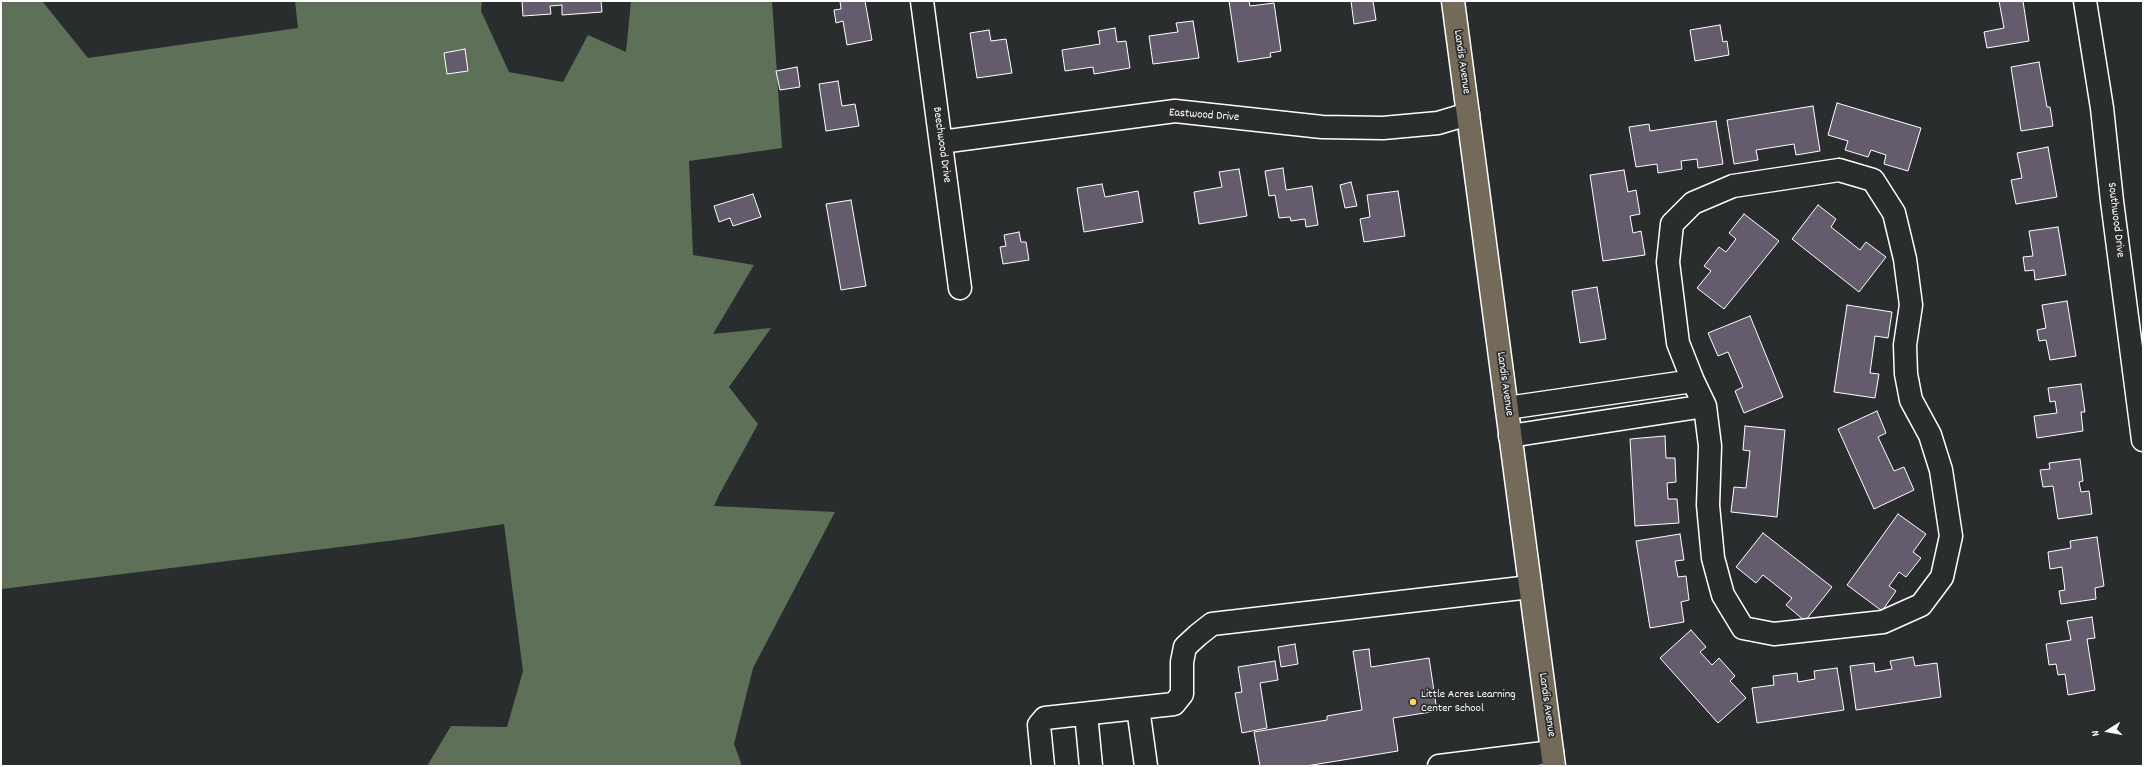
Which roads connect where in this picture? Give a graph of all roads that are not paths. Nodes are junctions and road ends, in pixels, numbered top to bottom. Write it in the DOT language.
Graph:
graph roads {
  1 [pos="922,1"];
  2 [pos="1453,1"];
  3 [pos="2085,1"];
  4 [pos="1468,114"];
  5 [pos="941,142"];
  6 [pos="960,288"];
  7 [pos="1693,381"];
  8 [pos="1705,406"];
  9 [pos="1507,408"];
  10 [pos="1510,436"];
  11 [pos="2143,440"];
  12 [pos="1530,587"];
  13 [pos="1138,708"];
  14 [pos="1086,714"];
  15 [pos="1553,759"];
  16 [pos="1043,766"];
  17 [pos="1091,766"];
  18 [pos="1146,766"];
  19 [pos="1439,766"];
  1 -- 5 [label="street, Beechwood Drive"];
  2 -- 4 [label="main road, Landis Avenue"];
  3 -- 11 [label="street, Southwood Drive"];
  4 -- 5 [label="street, Eastwood Drive"];
  4 -- 9 [label="main road, Landis Avenue"];
  5 -- 6 [label="street, Beechwood Drive"];
  7 -- 8 [label="street"];
  7 -- 8 [label="street"];
  7 -- 9 [label="street"];
  8 -- 10 [label="street"];
  9 -- 10 [label="main road, Landis Avenue"];
  10 -- 12 [label="main road, Landis Avenue"];
  12 -- 13 [label="street"];
  12 -- 15 [label="main road, Landis Avenue"];
  13 -- 14 [label="street"];
  13 -- 18 [label="street"];
  14 -- 16 [label="street"];
  14 -- 17 [label="street"];
  15 -- 19 [label="street"];
}
